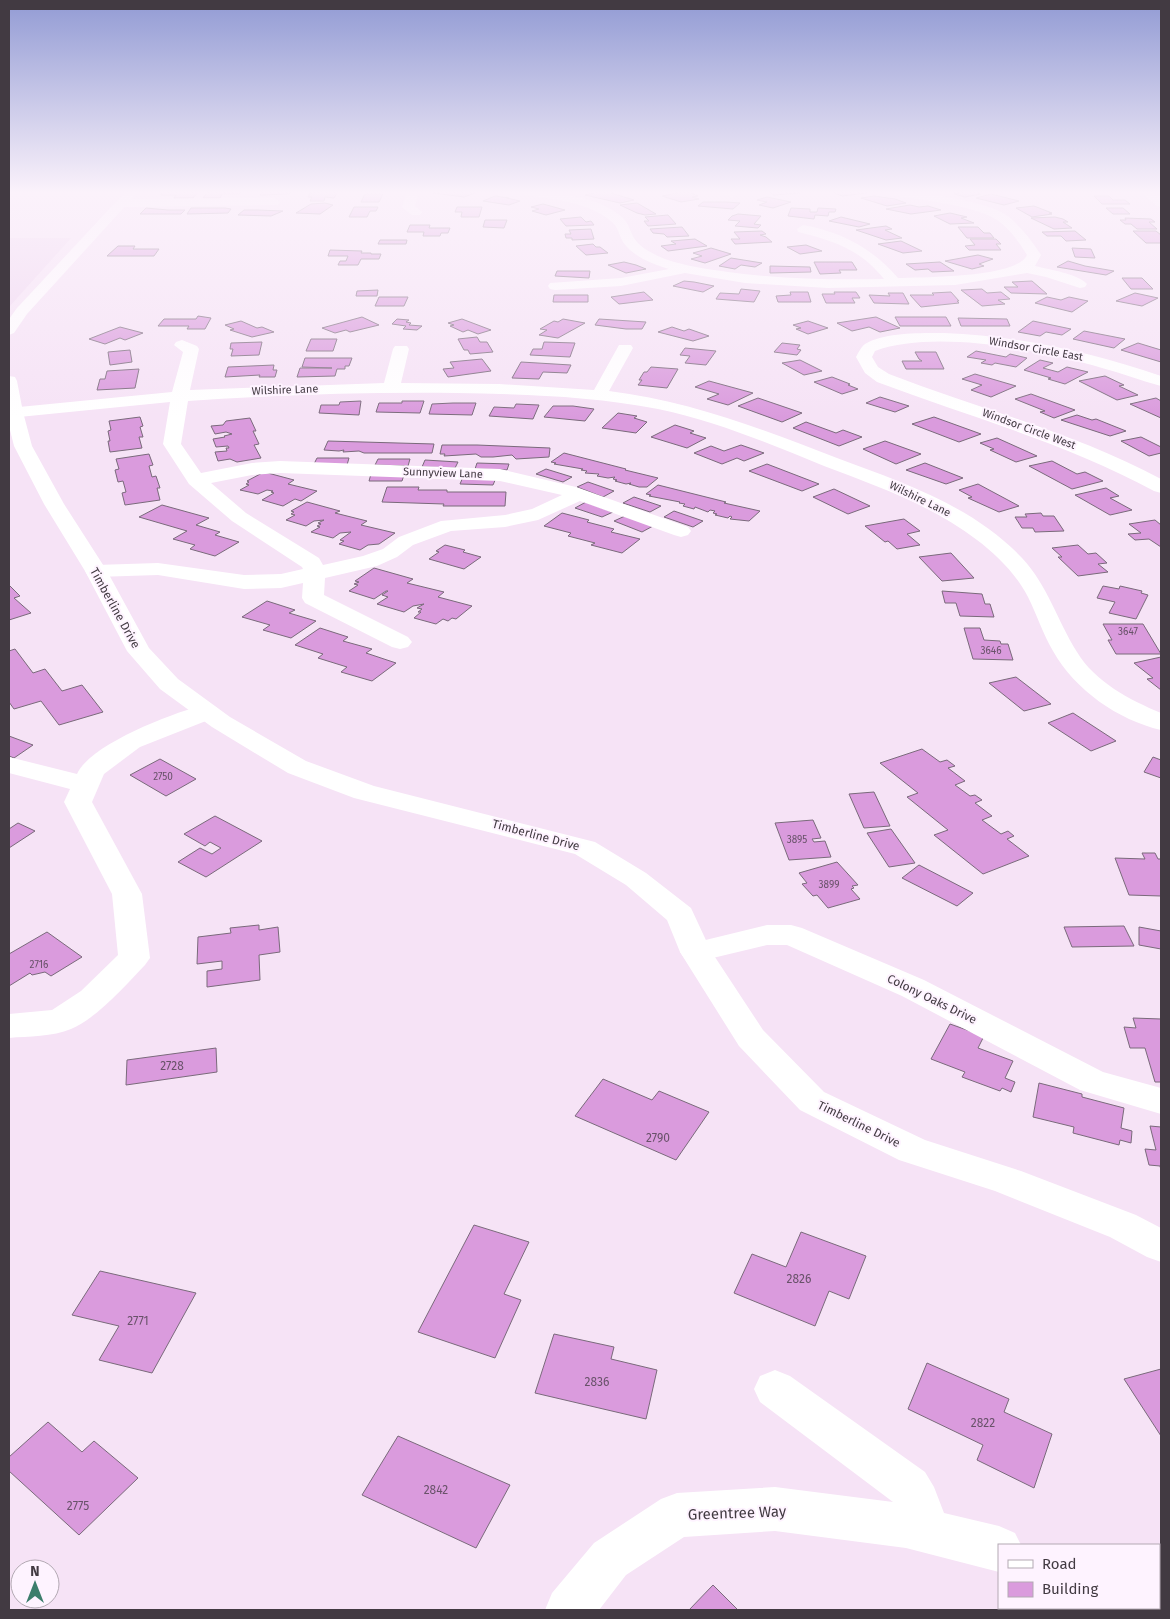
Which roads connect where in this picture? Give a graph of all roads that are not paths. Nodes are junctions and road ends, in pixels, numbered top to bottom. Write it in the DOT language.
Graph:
graph roads {
  1 [pos="63,267"];
  2 [pos="679,267"];
  3 [pos="881,267"];
  4 [pos="1025,267"];
  5 [pos="685,269"];
  6 [pos="1022,269"];
  7 [pos="894,282"];
  8 [pos="1080,284"];
  9 [pos="555,286"];
  10 [pos="9,330"];
  11 [pos="182,344"];
  12 [pos="401,348"];
  13 [pos="625,348"];
  14 [pos="9,381"];
  15 [pos="1161,381"];
  16 [pos="892,382"];
  17 [pos="391,388"];
  18 [pos="599,395"];
  19 [pos="180,396"];
  20 [pos="11,412"];
  21 [pos="196,480"];
  22 [pos="1161,487"];
  23 [pos="578,495"];
  24 [pos="681,531"];
  25 [pos="96,571"];
  26 [pos="314,573"];
  27 [pos="400,642"];
  28 [pos="207,712"];
  29 [pos="1161,722"];
  30 [pos="9,765"];
  31 [pos="86,785"];
  32 [pos="696,952"];
  33 [pos="9,1026"];
  34 [pos="1161,1101"];
  35 [pos="1161,1246"];
  36 [pos="775,1389"];
  37 [pos="923,1531"];
  38 [pos="998,1549"];
  39 [pos="569,1610"];
  1 -- 10 [label="street"];
  2 -- 5 [label="street"];
  3 -- 7 [label="street"];
  4 -- 6 [label="street"];
  5 -- 7 [label="street"];
  5 -- 9 [label="street"];
  6 -- 7 [label="street"];
  6 -- 8 [label="street"];
  11 -- 19 [label="street"];
  12 -- 17 [label="street"];
  13 -- 18 [label="street"];
  14 -- 20 [label="street, Timberline Drive"];
  15 -- 16 [label="street, Windsor Circle East"];
  16 -- 22 [label="street, Windsor Circle West"];
  17 -- 18 [label="street, Wilshire Lane"];
  17 -- 19 [label="street, Wilshire Lane"];
  18 -- 29 [label="street, Wilshire Lane"];
  19 -- 20 [label="street, Wilshire Lane"];
  19 -- 21 [label="street"];
  20 -- 25 [label="street, Timberline Drive"];
  21 -- 23 [label="street, Sunnyview Lane"];
  21 -- 26 [label="street"];
  23 -- 24 [label="street, Sunnyview Lane"];
  23 -- 26 [label="street"];
  25 -- 26 [label="street"];
  25 -- 28 [label="street, Timberline Drive"];
  26 -- 27 [label="street"];
  28 -- 31 [label="street"];
  28 -- 32 [label="street, Timberline Drive"];
  30 -- 31 [label="street"];
  31 -- 33 [label="street"];
  32 -- 34 [label="street, Colony Oaks Drive"];
  32 -- 35 [label="street, Timberline Drive"];
  36 -- 37 [label="street"];
  37 -- 38 [label="street, Greentree Way"];
  37 -- 39 [label="street, Greentree Way"];
}
